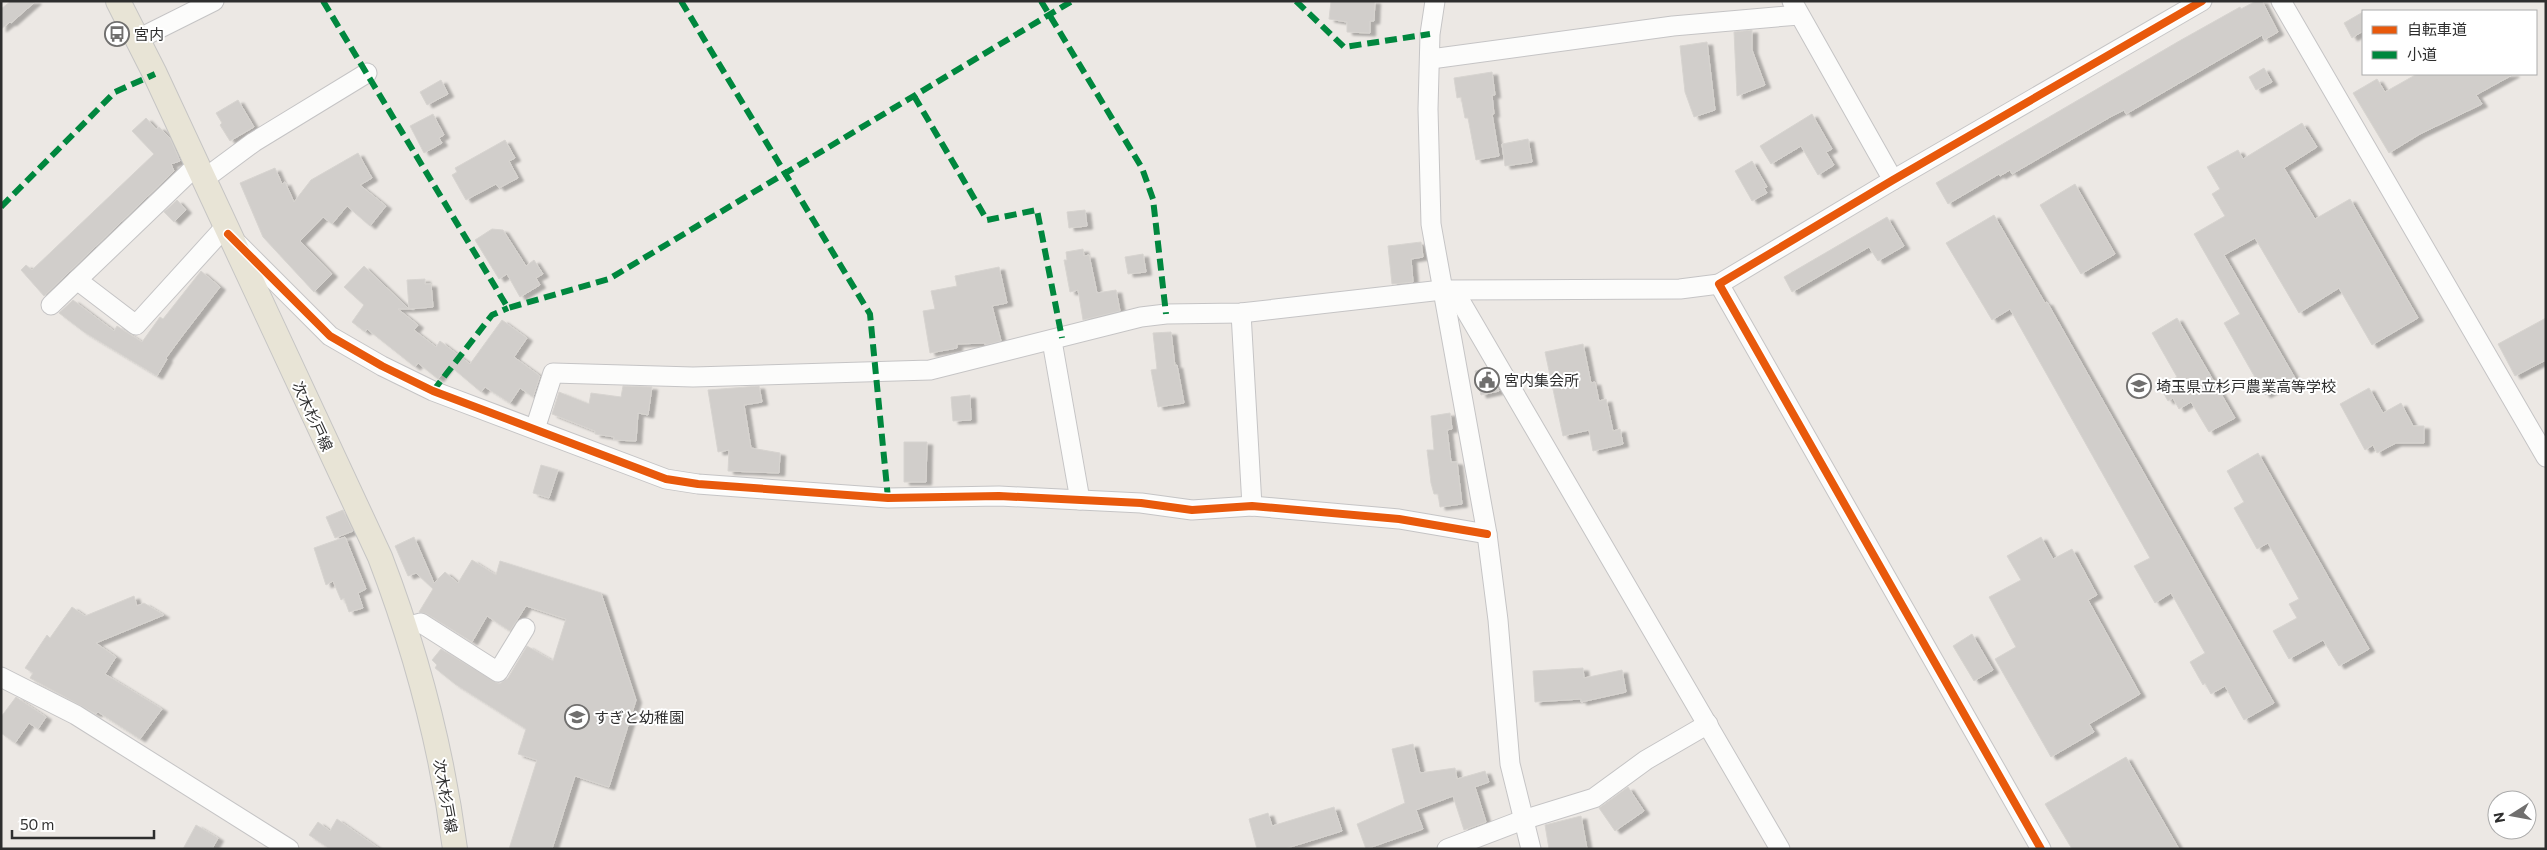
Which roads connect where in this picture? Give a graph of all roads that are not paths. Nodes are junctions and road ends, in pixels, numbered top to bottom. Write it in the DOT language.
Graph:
graph roads {
  1 [pos="118,1"];
  2 [pos="214,1"];
  3 [pos="1435,1"];
  4 [pos="2202,1"];
  5 [pos="2281,1"];
  6 [pos="1795,8"];
  7 [pos="138,38"];
  8 [pos="1431,59"];
  9 [pos="366,73"];
  10 [pos="201,172"];
  11 [pos="1893,180"];
  12 [pos="226,230"];
  13 [pos="77,280"];
  14 [pos="1719,284"];
  15 [pos="1449,291"];
  16 [pos="51,305"];
  17 [pos="1241,313"];
  18 [pos="1052,341"];
  19 [pos="535,429"];
  20 [pos="2546,457"];
  21 [pos="1080,500"];
  22 [pos="1252,506"];
  23 [pos="1488,534"];
  24 [pos="406,627"];
  25 [pos="525,628"];
  26 [pos="1,677"];
  27 [pos="1708,724"];
  28 [pos="1523,820"];
  29 [pos="261,841"];
  30 [pos="289,849"];
  31 [pos="455,849"];
  32 [pos="1447,849"];
  33 [pos="1531,849"];
  34 [pos="1780,849"];
  35 [pos="2041,849"];
  1 -- 7 [label="main road, 次木杉戸線"];
  2 -- 7 [label="street"];
  3 -- 8 [label="street"];
  4 -- 11 [label="street"];
  5 -- 20 [label="street"];
  6 -- 8 [label="street"];
  6 -- 11 [label="street"];
  7 -- 10 [label="main road, 次木杉戸線"];
  8 -- 15 [label="street"];
  9 -- 10 [label="street"];
  10 -- 12 [label="main road, 次木杉戸線"];
  10 -- 13 [label="street"];
  11 -- 14 [label="street"];
  12 -- 13 [label="street"];
  12 -- 19 [label="street"];
  12 -- 24 [label="main road, 次木杉戸線"];
  13 -- 16 [label="street"];
  14 -- 15 [label="street"];
  14 -- 35 [label="street"];
  15 -- 17 [label="street"];
  15 -- 23 [label="street"];
  15 -- 27 [label="street"];
  17 -- 18 [label="street"];
  17 -- 22 [label="street"];
  18 -- 19 [label="street"];
  18 -- 21 [label="street"];
  19 -- 21 [label="street"];
  21 -- 22 [label="street"];
  22 -- 23 [label="street"];
  23 -- 28 [label="street"];
  24 -- 25 [label="street"];
  24 -- 31 [label="main road, 次木杉戸線"];
  26 -- 29 [label="street"];
  27 -- 28 [label="street"];
  27 -- 34 [label="street"];
  28 -- 32 [label="street"];
  28 -- 33 [label="street"];
  29 -- 30 [label="street"];
}
